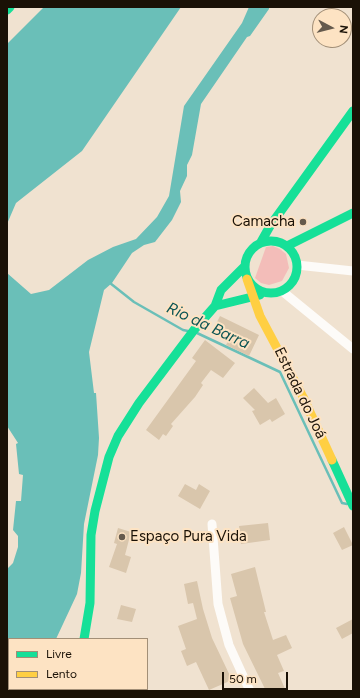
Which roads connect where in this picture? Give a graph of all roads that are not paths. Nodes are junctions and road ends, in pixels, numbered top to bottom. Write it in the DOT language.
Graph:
graph roads {
  1 [pos="10,7"];
  2 [pos="7,10"];
  3 [pos="353,111"];
  4 [pos="353,213"];
  5 [pos="261,242"];
  6 [pos="286,246"];
  7 [pos="297,265"];
  8 [pos="244,267"];
  9 [pos="353,271"];
  10 [pos="247,279"];
  11 [pos="221,290"];
  12 [pos="282,291"];
  13 [pos="266,294"];
  14 [pos="252,297"];
  15 [pos="231,302"];
  16 [pos="215,306"];
  17 [pos="353,349"];
  18 [pos="352,503"];
  19 [pos="212,524"];
  20 [pos="84,638"];
  21 [pos="250,691"];
  1 -- 2 [label="street"];
  3 -- 5 [label="street"];
  4 -- 6 [label="street"];
  5 -- 6 [label="street"];
  5 -- 8 [label="street"];
  6 -- 7 [label="street"];
  7 -- 9 [label="street"];
  7 -- 12 [label="street"];
  8 -- 10 [label="street"];
  8 -- 11 [label="street"];
  10 -- 13 [label="street"];
  10 -- 14 [label="street, Estrada do Joá"];
  11 -- 15 [label="street"];
  11 -- 16 [label="street"];
  12 -- 13 [label="street"];
  12 -- 17 [label="street"];
  13 -- 14 [label="street"];
  14 -- 15 [label="street"];
  14 -- 18 [label="street, Estrada do Joá"];
  15 -- 16 [label="street"];
  16 -- 20 [label="street"];
  19 -- 21 [label="street"];
}
